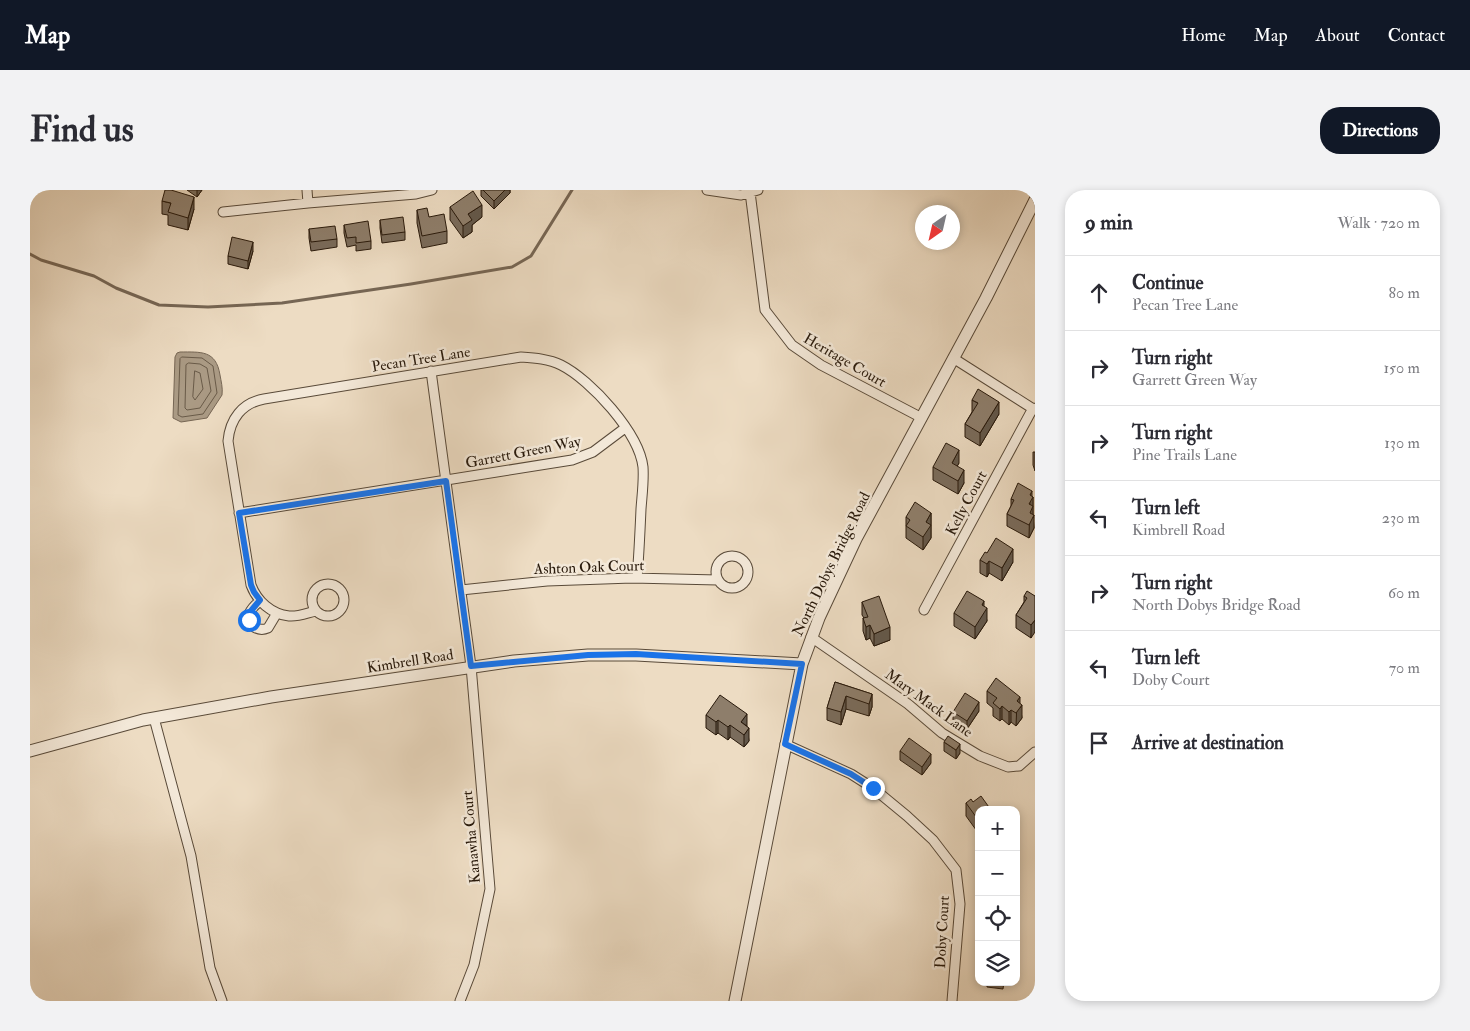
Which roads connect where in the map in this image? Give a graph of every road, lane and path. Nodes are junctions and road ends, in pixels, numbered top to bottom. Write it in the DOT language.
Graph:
graph roads {
  1 [pos="307,190"];
  2 [pos="432,190"];
  3 [pos="707,190"];
  4 [pos="754,191"];
  5 [pos="1035,200"];
  6 [pos="308,202"];
  7 [pos="223,212"];
  8 [pos="953,358"];
  9 [pos="432,371"];
  10 [pos="1034,409"];
  11 [pos="922,418"];
  12 [pos="625,428"];
  13 [pos="446,481"];
  14 [pos="239,513"];
  15 [pos="637,578"];
  16 [pos="718,580"];
  17 [pos="461,590"];
  18 [pos="260,600"];
  19 [pos="924,610"];
  20 [pos="316,611"];
  21 [pos="277,613"];
  22 [pos="811,637"];
  23 [pos="802,664"];
  24 [pos="471,666"];
  25 [pos="154,718"];
  26 [pos="785,744"];
  27 [pos="30,751"];
  28 [pos="1035,752"];
  29 [pos="222,1001"];
  30 [pos="460,1001"];
  31 [pos="735,1001"];
  32 [pos="952,1001"];
  1 -- 6 [label="street"];
  2 -- 6 [label="street"];
  3 -- 4 [label="street, Heritage Court"];
  4 -- 11 [label="street, Heritage Court"];
  5 -- 8 [label="street, North Dobys Bridge Road"];
  6 -- 7 [label="street"];
  8 -- 10 [label="street, Kelly Court"];
  8 -- 11 [label="street, North Dobys Bridge Road"];
  9 -- 12 [label="street, Pecan Tree Lane"];
  9 -- 13 [label="street, Kanawha Court"];
  9 -- 14 [label="street, Pecan Tree Lane"];
  10 -- 19 [label="street, Kelly Court"];
  11 -- 22 [label="street, North Dobys Bridge Road"];
  12 -- 13 [label="street, Garrett Green Way"];
  12 -- 15 [label="street, Pecan Tree Lane"];
  13 -- 14 [label="street, Garrett Green Way"];
  13 -- 17 [label="street, Kanawha Court"];
  14 -- 18 [label="street, Pecan Tree Lane"];
  15 -- 16 [label="street, Ashton Oak Court"];
  15 -- 17 [label="street, Ashton Oak Court"];
  17 -- 24 [label="street, Kanawha Court"];
  18 -- 21 [label="street, Pecan Tree Lane"];
  18 -- 21 [label="street"];
  20 -- 21 [label="street"];
  22 -- 23 [label="street, North Dobys Bridge Road"];
  22 -- 28 [label="street, Mary Mack Lane"];
  23 -- 24 [label="street, Kimbrell Road"];
  23 -- 26 [label="street, North Dobys Bridge Road"];
  24 -- 25 [label="street, Kimbrell Road"];
  24 -- 30 [label="street, Kanawha Court"];
  25 -- 27 [label="street, Kimbrell Road"];
  25 -- 29 [label="street"];
  26 -- 31 [label="street, North Dobys Bridge Road"];
  26 -- 32 [label="street, Doby Court"];
}
